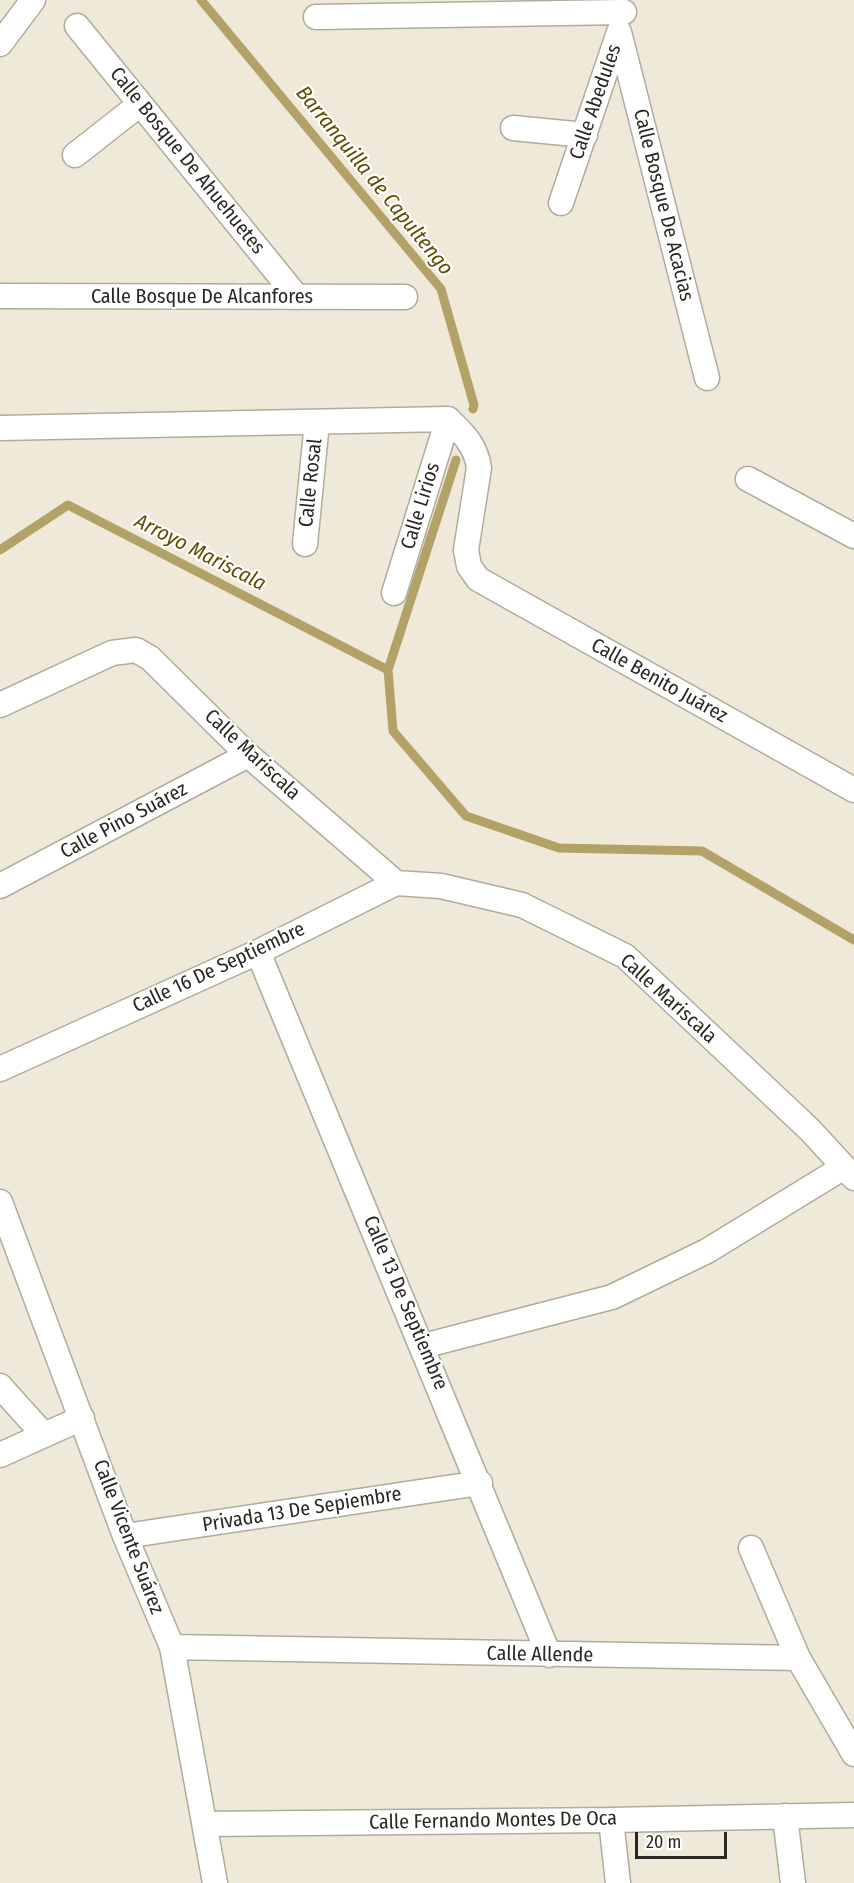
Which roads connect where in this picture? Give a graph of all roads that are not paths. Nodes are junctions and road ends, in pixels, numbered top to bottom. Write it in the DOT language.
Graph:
graph roads {
  1 [pos="33,0"];
  2 [pos="623,15"];
  3 [pos="316,17"];
  4 [pos="77,26"];
  5 [pos="0,44"];
  6 [pos="140,104"];
  7 [pos="513,128"];
  8 [pos="585,135"];
  9 [pos="75,155"];
  10 [pos="561,203"];
  11 [pos="0,296"];
  12 [pos="297,297"];
  13 [pos="405,297"];
  14 [pos="706,378"];
  15 [pos="448,419"];
  16 [pos="317,422"];
  17 [pos="0,428"];
  18 [pos="748,479"];
  19 [pos="854,536"];
  20 [pos="305,544"];
  21 [pos="394,593"];
  22 [pos="0,705"];
  23 [pos="248,755"];
  24 [pos="854,790"];
  25 [pos="396,883"];
  26 [pos="0,886"];
  27 [pos="258,952"];
  28 [pos="0,1070"];
  29 [pos="849,1173"];
  30 [pos="0,1202"];
  31 [pos="423,1346"];
  32 [pos="0,1386"];
  33 [pos="82,1418"];
  34 [pos="44,1436"];
  35 [pos="0,1455"];
  36 [pos="480,1483"];
  37 [pos="125,1536"];
  38 [pos="751,1548"];
  39 [pos="172,1647"];
  40 [pos="549,1655"];
  41 [pos="798,1658"];
  42 [pos="854,1754"];
  43 [pos="854,1815"];
  44 [pos="785,1816"];
  45 [pos="611,1820"];
  46 [pos="205,1824"];
  47 [pos="215,1883"];
  48 [pos="618,1883"];
  49 [pos="793,1883"];
  1 -- 5 [label="street"];
  2 -- 3 [label="street"];
  2 -- 8 [label="street, Calle Abedules"];
  2 -- 14 [label="street, Calle Bosque De Acacias"];
  4 -- 6 [label="street, Calle Bosque De Ahuehuetes"];
  6 -- 9 [label="street"];
  6 -- 12 [label="street, Calle Bosque De Ahuehuetes"];
  7 -- 8 [label="street"];
  8 -- 10 [label="street, Calle Abedules"];
  11 -- 12 [label="street, Calle Bosque De Alcanfores"];
  12 -- 13 [label="street, Calle Bosque De Alcanfores"];
  15 -- 16 [label="street"];
  15 -- 21 [label="street, Calle Lirios"];
  15 -- 24 [label="street, Calle Benito Juárez"];
  16 -- 17 [label="street"];
  16 -- 20 [label="street, Calle Rosal"];
  18 -- 19 [label="street"];
  22 -- 23 [label="street, Calle Mariscala"];
  23 -- 25 [label="street, Calle Mariscala"];
  23 -- 26 [label="street, Calle Pino Suárez"];
  25 -- 27 [label="street, Calle 16 De Septiembre"];
  25 -- 29 [label="street, Calle Mariscala"];
  27 -- 28 [label="street, Calle 16 De Septiembre"];
  27 -- 31 [label="street, Calle 13 De Septiembre"];
  29 -- 31 [label="street"];
  30 -- 33 [label="street, Calle Vicente Suárez"];
  31 -- 36 [label="street, Calle 13 De Septiembre"];
  32 -- 34 [label="street"];
  33 -- 34 [label="street"];
  33 -- 37 [label="street, Calle Vicente Suárez"];
  34 -- 35 [label="street"];
  36 -- 37 [label="street, Privada 13 De Sepiembre"];
  36 -- 40 [label="street, Calle 13 De Septiembre"];
  37 -- 39 [label="street, Calle Vicente Suárez"];
  38 -- 41 [label="street"];
  39 -- 40 [label="street, Calle Allende"];
  39 -- 46 [label="street, Calle Vicente Suárez"];
  40 -- 41 [label="street, Calle Allende"];
  41 -- 42 [label="street"];
  43 -- 44 [label="street, Calle Fernando Montes De Oca"];
  44 -- 45 [label="street, Calle Fernando Montes De Oca"];
  44 -- 49 [label="street"];
  45 -- 46 [label="street, Calle Fernando Montes De Oca"];
  45 -- 48 [label="street"];
  46 -- 47 [label="street, Calle Vicente Suárez"];
}
